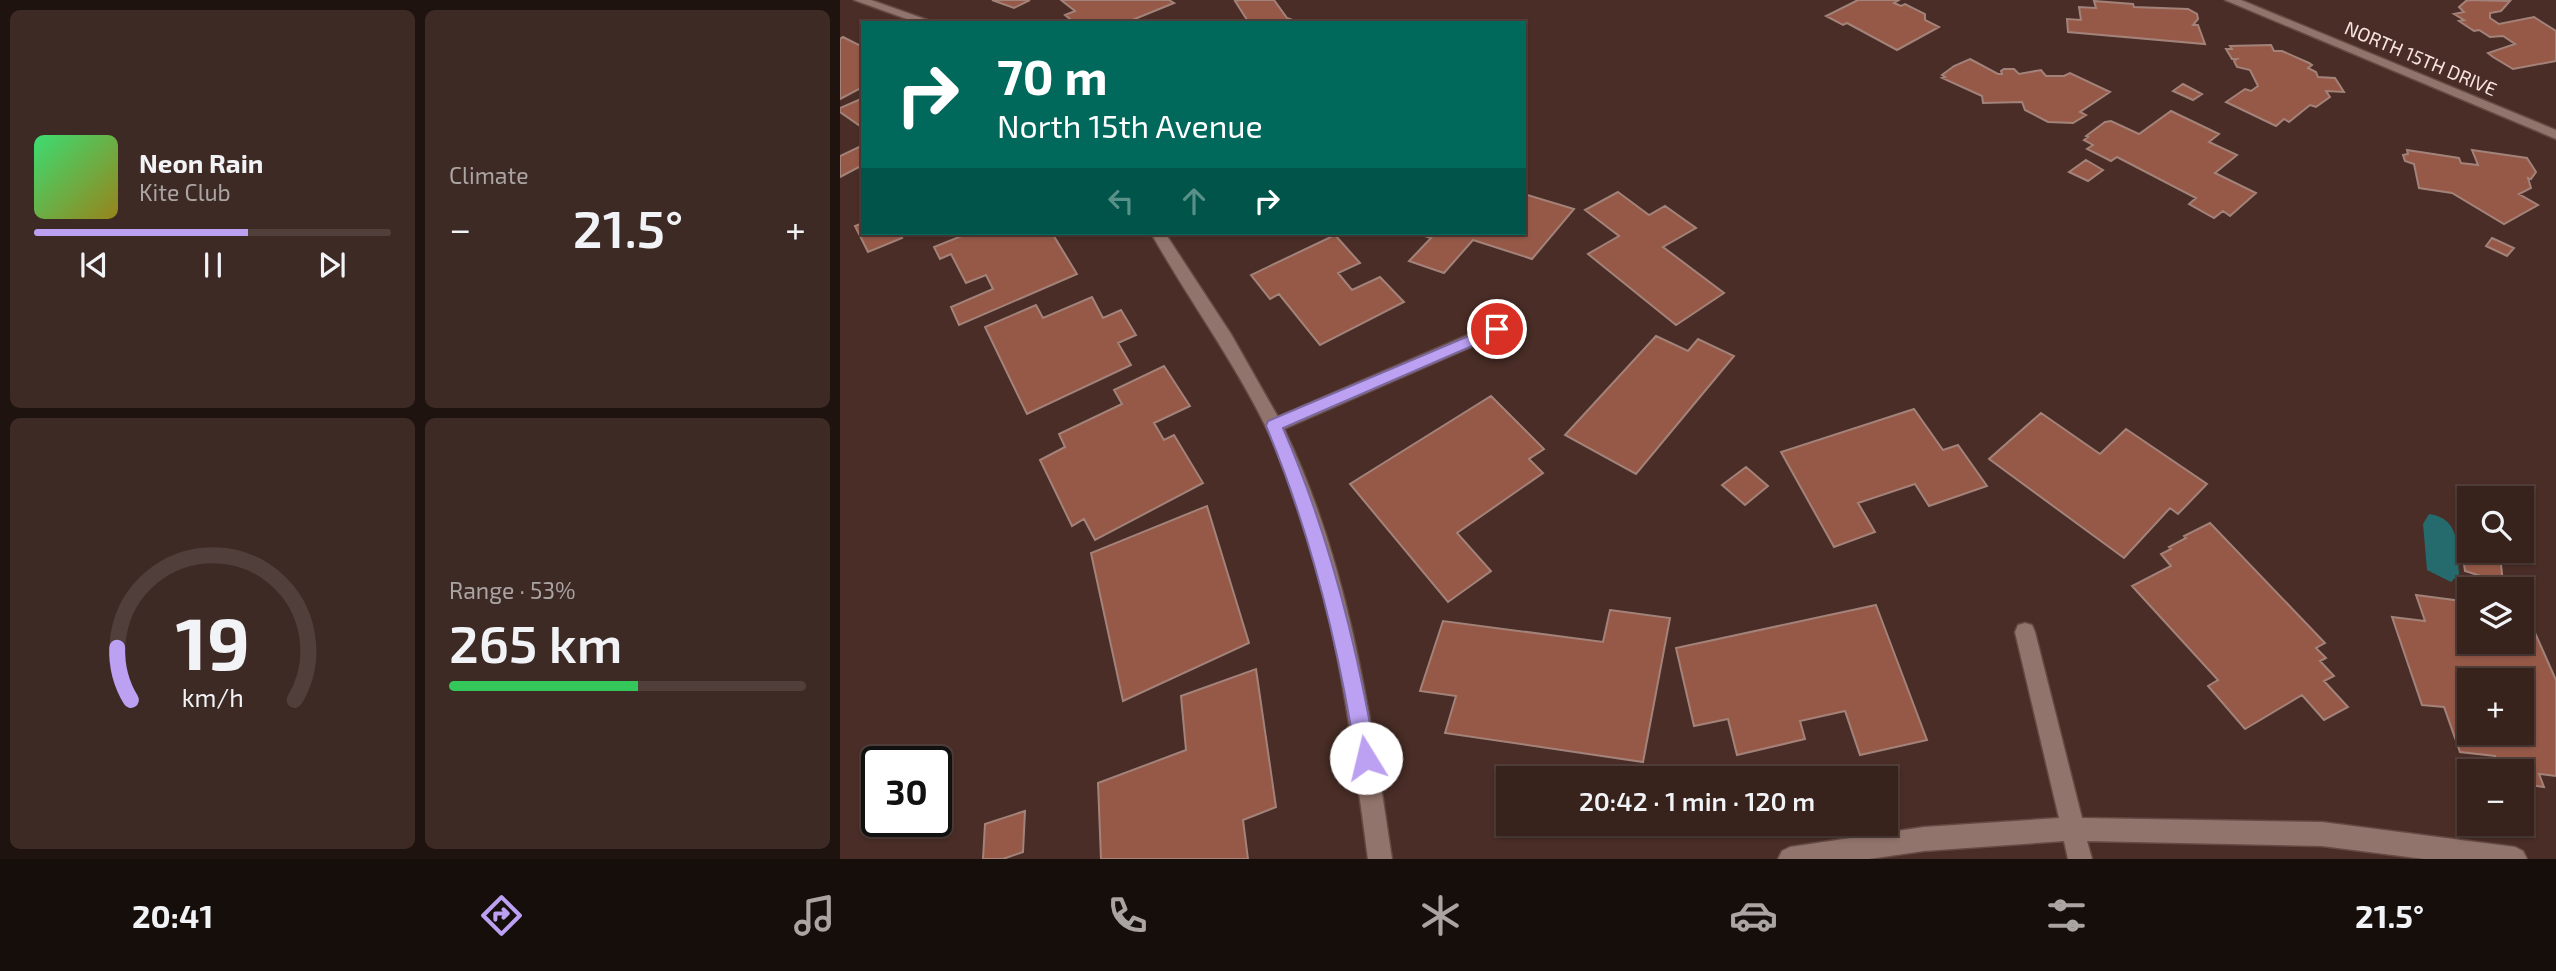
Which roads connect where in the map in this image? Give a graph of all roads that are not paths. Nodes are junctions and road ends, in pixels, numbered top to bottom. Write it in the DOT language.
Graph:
graph roads {
  1 [pos="860,0"];
  2 [pos="2231,0"];
  3 [pos="924,21"];
  4 [pos="2556,135"];
  5 [pos="1159,235"];
  6 [pos="1497,329"];
  7 [pos="1274,426"];
  8 [pos="2025,632"];
  9 [pos="2073,829"];
  10 [pos="1380,859"];
  11 [pos="1790,859"];
  12 [pos="2081,859"];
  13 [pos="2515,859"];
  1 -- 3 [label="street"];
  2 -- 4 [label="street, NORTH 15TH DRIVE"];
  5 -- 7 [label="street"];
  6 -- 7 [label="street"];
  7 -- 10 [label="street"];
  8 -- 9 [label="street"];
  9 -- 11 [label="street"];
  9 -- 12 [label="street"];
  9 -- 13 [label="street"];
}
